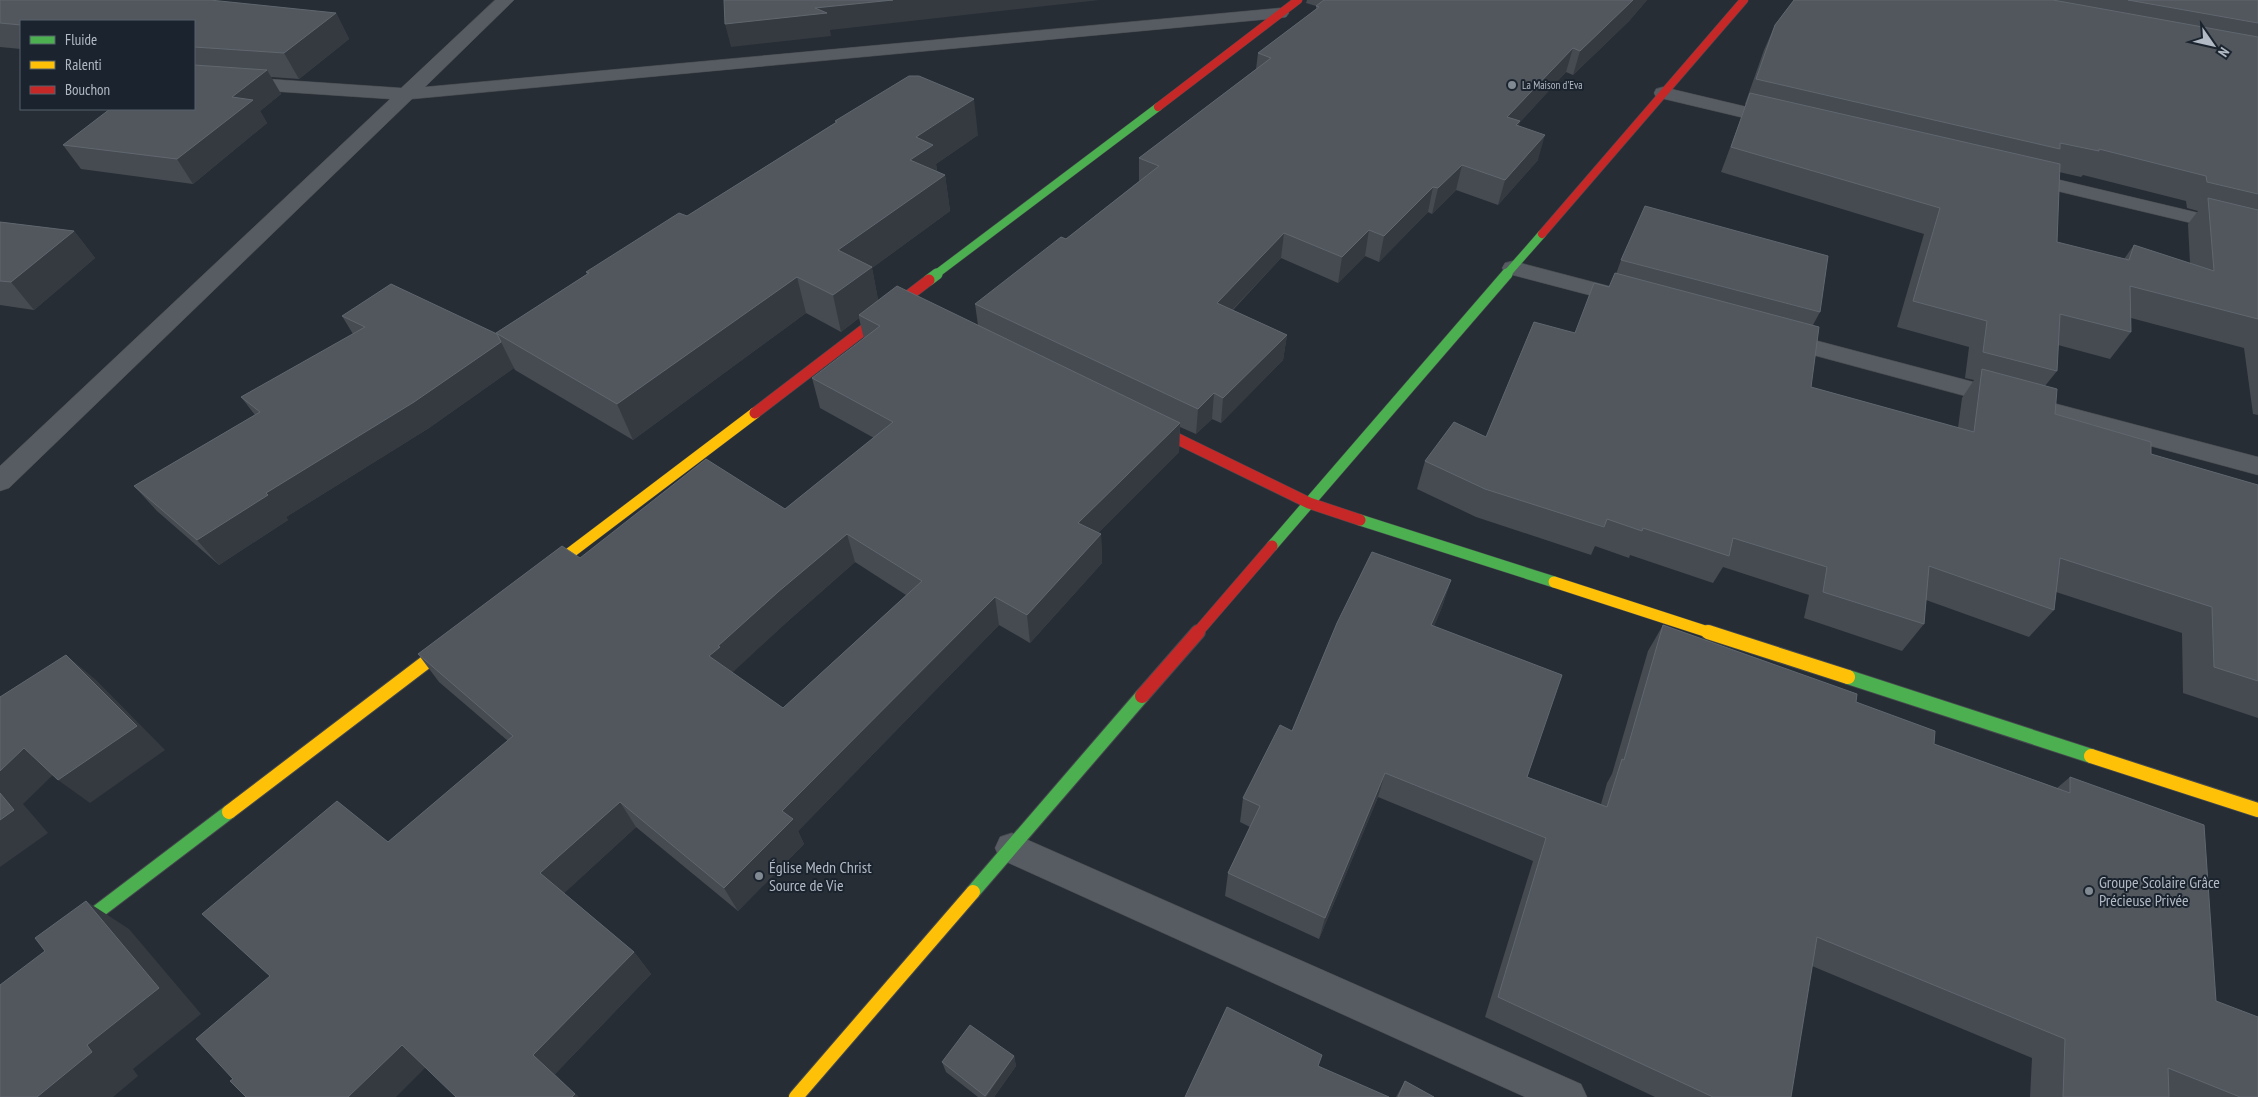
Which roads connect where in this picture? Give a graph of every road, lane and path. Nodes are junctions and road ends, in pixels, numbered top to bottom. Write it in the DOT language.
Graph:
graph roads {
  1 [pos="506,0"];
  2 [pos="1298,0"];
  3 [pos="1744,0"];
  4 [pos="1280,13"];
  5 [pos="195,80"];
  6 [pos="406,94"];
  7 [pos="1663,94"];
  8 [pos="1797,125"];
  9 [pos="1999,172"];
  10 [pos="2258,232"];
  11 [pos="1513,268"];
  12 [pos="1647,303"];
  13 [pos="1761,334"];
  14 [pos="1131,416"];
  15 [pos="2258,466"];
  16 [pos="0,482"];
  17 [pos="1310,503"];
  18 [pos="533,581"];
  19 [pos="461,635"];
  20 [pos="2258,810"];
  21 [pos="1012,848"];
  22 [pos="64,938"];
  23 [pos="796,1097"];
  24 [pos="1568,1097"];
  1 -- 6 [label="street"];
  2 -- 4 [label="street"];
  3 -- 7 [label="street"];
  4 -- 6 [label="street"];
  4 -- 18 [label="street"];
  5 -- 6 [label="street"];
  6 -- 16 [label="street"];
  7 -- 8 [label="street"];
  7 -- 11 [label="street"];
  9 -- 10 [label="street"];
  11 -- 12 [label="street"];
  11 -- 17 [label="street"];
  13 -- 15 [label="street"];
  14 -- 17 [label="street"];
  17 -- 20 [label="street"];
  17 -- 21 [label="street"];
  19 -- 22 [label="street"];
  21 -- 23 [label="street"];
  21 -- 24 [label="street"];
}
